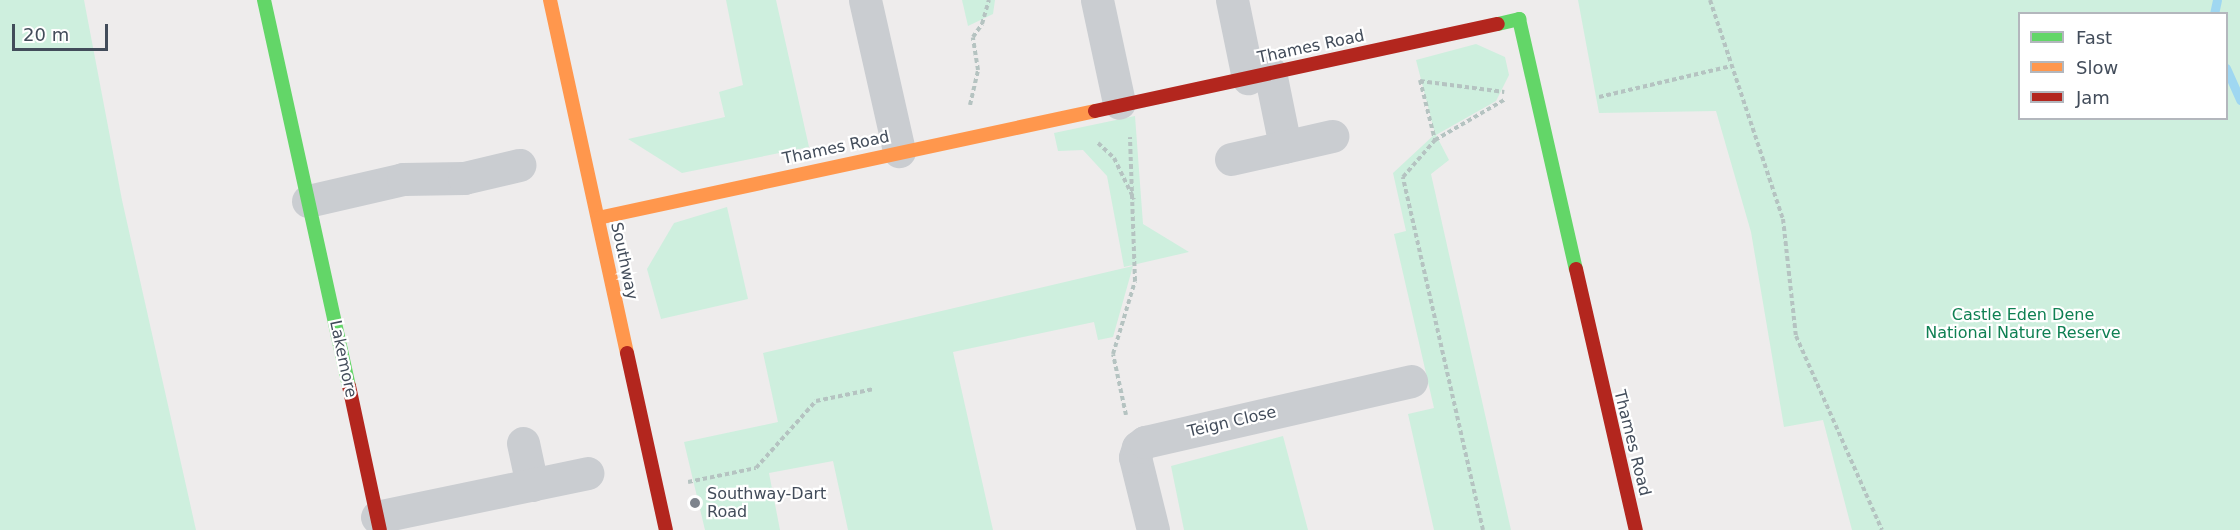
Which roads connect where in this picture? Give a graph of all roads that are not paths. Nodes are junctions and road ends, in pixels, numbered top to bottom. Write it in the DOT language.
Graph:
graph roads {
  1 [pos="264,0"];
  2 [pos="550,0"];
  3 [pos="865,0"];
  4 [pos="1097,0"];
  5 [pos="1232,0"];
  6 [pos="1259,75"];
  7 [pos="1119,103"];
  8 [pos="1332,136"];
  9 [pos="1285,146"];
  10 [pos="899,151"];
  11 [pos="1231,159"];
  12 [pos="519,165"];
  13 [pos="308,201"];
  14 [pos="598,218"];
  15 [pos="1411,381"];
  16 [pos="523,443"];
  17 [pos="587,473"];
  18 [pos="532,485"];
  19 [pos="378,524"];
  20 [pos="666,530"];
  21 [pos="1153,530"];
  22 [pos="1636,530"];
  1 -- 13 [label="street, Lakemore"];
  2 -- 14 [label="street, Southway"];
  3 -- 10 [label="street"];
  4 -- 7 [label="street"];
  5 -- 6 [label="street"];
  6 -- 7 [label="street, Thames Road"];
  6 -- 9 [label="street"];
  6 -- 22 [label="street, Thames Road"];
  7 -- 10 [label="street, Thames Road"];
  8 -- 9 [label="street"];
  9 -- 11 [label="street"];
  10 -- 14 [label="street, Thames Road"];
  12 -- 13 [label="street"];
  13 -- 19 [label="street, Lakemore"];
  14 -- 20 [label="street, Southway"];
  15 -- 21 [label="street, Teign Close"];
  16 -- 18 [label="street"];
  17 -- 18 [label="street, Lakemore"];
  18 -- 19 [label="street, Lakemore"];
}
